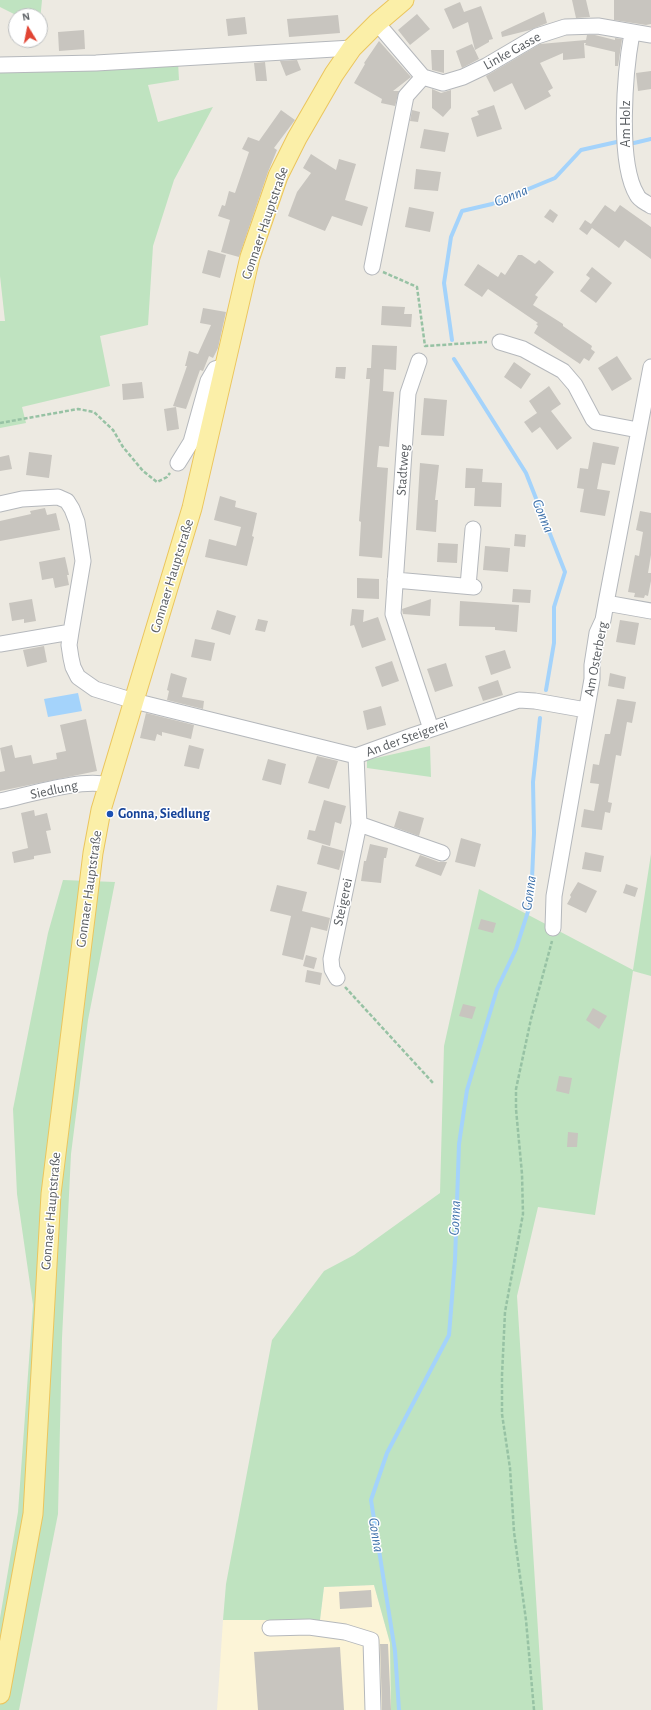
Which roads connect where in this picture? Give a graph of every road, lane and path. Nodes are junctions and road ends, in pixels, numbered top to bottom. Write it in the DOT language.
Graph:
graph roads {
  1 [pos="404,0"];
  2 [pos="377,23"];
  3 [pos="632,32"];
  4 [pos="651,35"];
  5 [pos="352,48"];
  6 [pos="0,65"];
  7 [pos="423,77"];
  8 [pos="651,206"];
  9 [pos="372,267"];
  10 [pos="500,342"];
  11 [pos="419,361"];
  12 [pos="226,366"];
  13 [pos="651,367"];
  14 [pos="0,423"];
  15 [pos="638,430"];
  16 [pos="178,463"];
  17 [pos="0,504"];
  18 [pos="472,529"];
  19 [pos="395,580"];
  20 [pos="606,603"];
  21 [pos="651,611"];
  22 [pos="71,632"];
  23 [pos="0,644"];
  24 [pos="134,701"];
  25 [pos="586,710"];
  26 [pos="431,729"];
  27 [pos="356,756"];
  28 [pos="108,786"];
  29 [pos="0,801"];
  30 [pos="359,824"];
  31 [pos="442,853"];
  32 [pos="553,928"];
  33 [pos="337,978"];
  34 [pos="434,1084"];
  35 [pos="270,1628"];
  36 [pos="0,1694"];
  37 [pos="373,1710"];
  38 [pos="534,1710"];
  1 -- 2 [label="main road, Gonnaer Hauptstraße"];
  2 -- 5 [label="main road, Gonnaer Hauptstraße"];
  2 -- 7 [label="street"];
  3 -- 4 [label="street, Linke Gasse"];
  3 -- 7 [label="street, Linke Gasse"];
  3 -- 8 [label="street, Am Holz"];
  5 -- 6 [label="street"];
  5 -- 12 [label="main road, Gonnaer Hauptstraße"];
  7 -- 9 [label="street"];
  9 -- 10 [label="path"];
  10 -- 15 [label="street"];
  11 -- 19 [label="street, Stadtweg"];
  12 -- 16 [label="street"];
  12 -- 24 [label="main road, Gonnaer Hauptstraße"];
  13 -- 15 [label="street, Am Osterberg"];
  14 -- 16 [label="path"];
  15 -- 20 [label="street, Am Osterberg"];
  17 -- 22 [label="street, An der Steigerei"];
  18 -- 19 [label="street"];
  19 -- 26 [label="street, Stadtweg"];
  20 -- 21 [label="street"];
  20 -- 25 [label="street, Am Osterberg"];
  22 -- 23 [label="street"];
  22 -- 24 [label="street, An der Steigerei"];
  24 -- 27 [label="street, An der Steigerei"];
  24 -- 28 [label="main road, Gonnaer Hauptstraße"];
  25 -- 26 [label="street, An der Steigerei"];
  25 -- 32 [label="street, Am Osterberg"];
  26 -- 27 [label="street, An der Steigerei"];
  27 -- 30 [label="street, Steigerei"];
  28 -- 29 [label="street, Siedlung"];
  28 -- 36 [label="main road, Gonnaer Hauptstraße"];
  30 -- 31 [label="street"];
  30 -- 33 [label="street, Steigerei"];
  32 -- 38 [label="path"];
  33 -- 34 [label="path"];
  35 -- 37 [label="street"];
}
